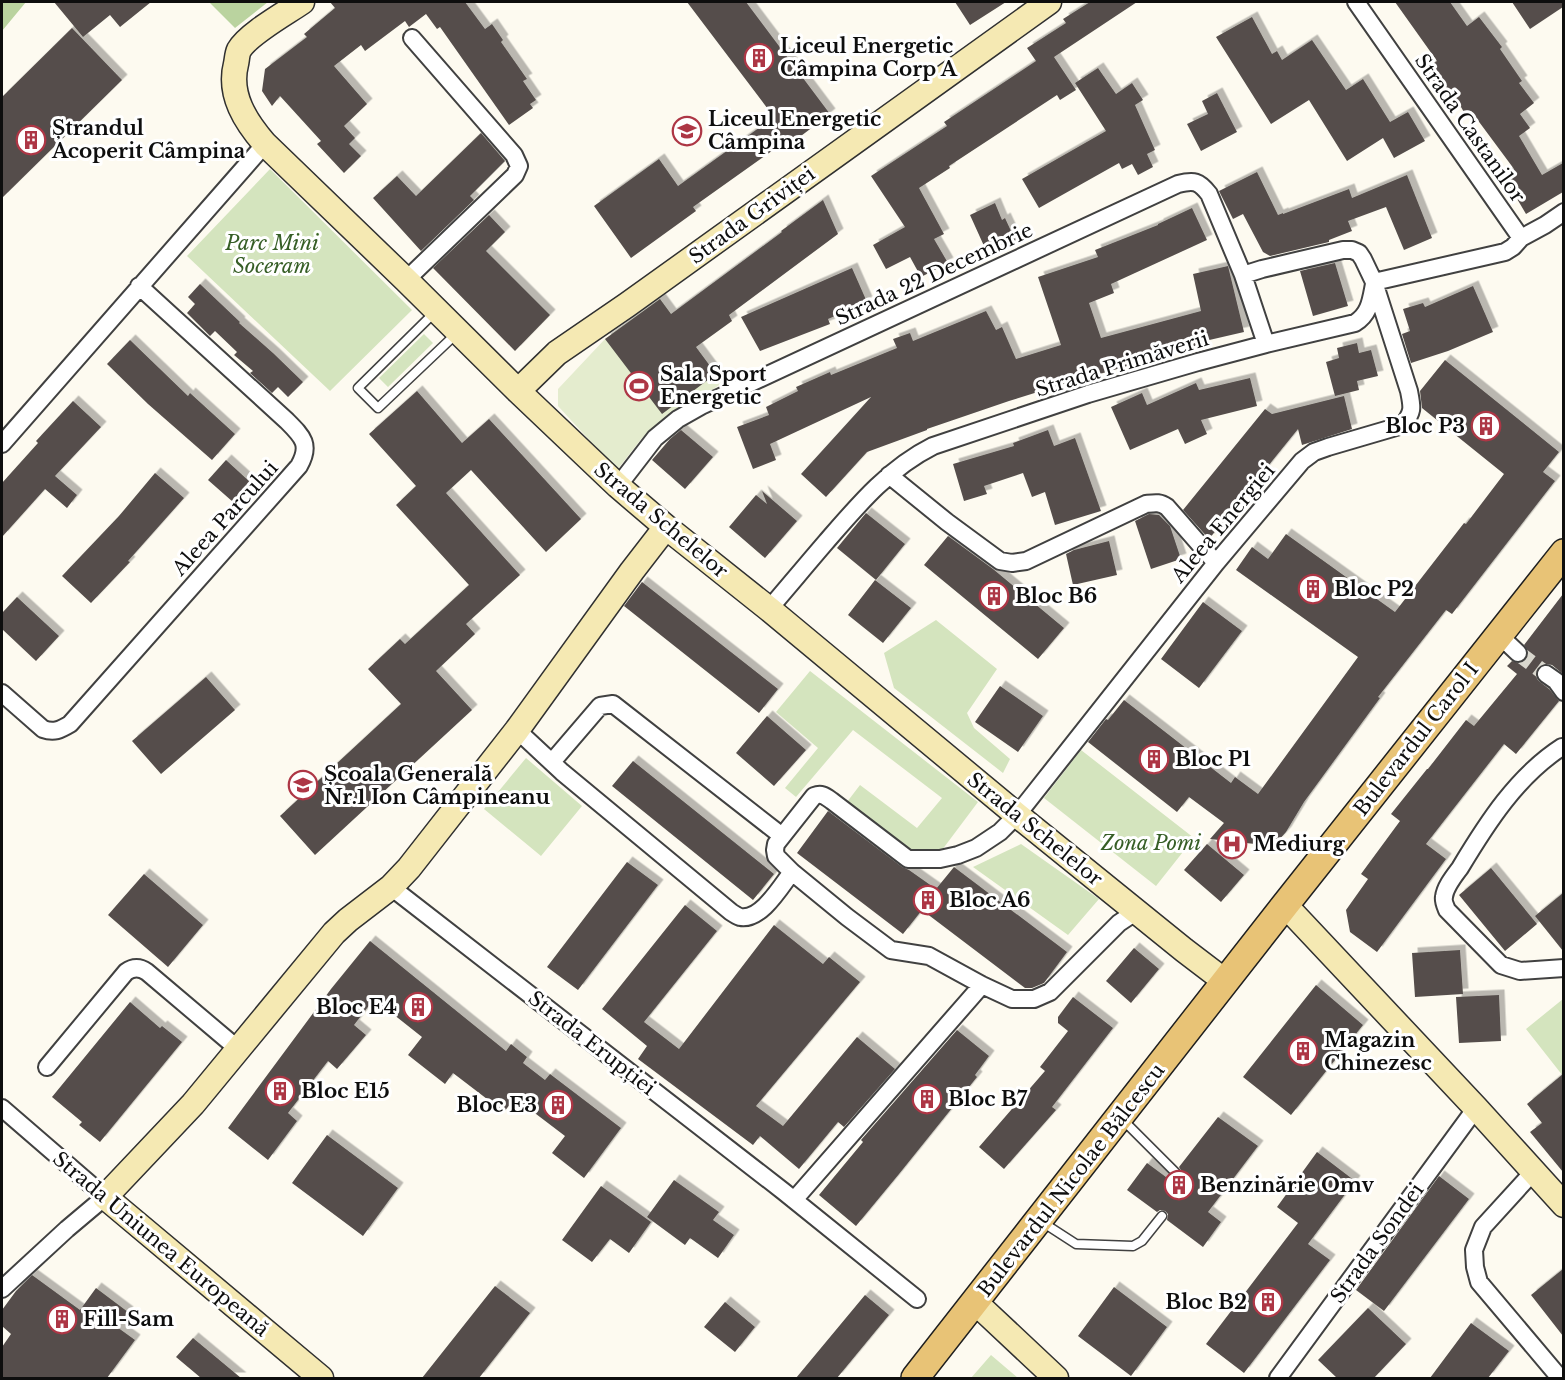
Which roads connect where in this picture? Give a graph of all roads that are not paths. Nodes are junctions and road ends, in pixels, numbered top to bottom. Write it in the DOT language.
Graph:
graph roads {
  1 [pos="302,2"];
  2 [pos="1049,2"];
  3 [pos="1356,2"];
  4 [pos="412,38"];
  5 [pos="265,144"];
  6 [pos="1563,212"];
  7 [pos="1521,238"];
  8 [pos="1243,275"];
  9 [pos="406,280"];
  10 [pos="1374,282"];
  11 [pos="139,286"];
  12 [pos="437,311"];
  13 [pos="458,332"];
  14 [pos="1266,344"];
  15 [pos="518,391"];
  16 [pos="2,444"];
  17 [pos="890,475"];
  18 [pos="618,486"];
  19 [pos="666,527"];
  20 [pos="1563,553"];
  21 [pos="1216,563"];
  22 [pos="769,609"];
  23 [pos="1546,674"];
  24 [pos="1563,692"];
  25 [pos="2,693"];
  26 [pos="517,730"];
  27 [pos="1563,743"];
  28 [pos="552,762"];
  29 [pos="1017,815"];
  30 [pos="782,836"];
  31 [pos="792,872"];
  32 [pos="391,886"];
  33 [pos="1285,905"];
  34 [pos="1137,911"];
  35 [pos="1563,968"];
  36 [pos="1226,982"];
  37 [pos="981,985"];
  38 [pos="238,1049"];
  39 [pos="47,1067"];
  40 [pos="2,1108"];
  41 [pos="1476,1108"];
  42 [pos="1120,1117"];
  43 [pos="1534,1171"];
  44 [pos="1176,1173"];
  45 [pos="105,1197"];
  46 [pos="794,1200"];
  47 [pos="1563,1204"];
  48 [pos="1162,1216"];
  49 [pos="1039,1220"];
  50 [pos="2,1289"];
  51 [pos="917,1299"];
  52 [pos="976,1303"];
  53 [pos="321,1378"];
  54 [pos="915,1378"];
  55 [pos="1056,1378"];
  56 [pos="1278,1378"];
  57 [pos="1560,1378"];
  1 -- 5 [label="main road, Strada Schelelor"];
  2 -- 15 [label="main road, Strada Griviței"];
  3 -- 7 [label="street, Strada Castanilor"];
  4 -- 9 [label="street"];
  5 -- 9 [label="main road, Strada Schelelor"];
  5 -- 11 [label="street"];
  6 -- 7 [label="street"];
  7 -- 10 [label="street"];
  8 -- 10 [label="street"];
  8 -- 14 [label="street, Strada 22 Decembrie"];
  8 -- 18 [label="street, Strada 22 Decembrie"];
  9 -- 12 [label="main road, Strada Schelelor"];
  10 -- 14 [label="street, Strada Primăverii"];
  10 -- 21 [label="street, Aleea Energiei"];
  11 -- 16 [label="street"];
  11 -- 25 [label="street, Aleea Parcului"];
  12 -- 13 [label="main road, Strada Schelelor"];
  12 -- 13 [label="lane"];
  13 -- 15 [label="main road, Strada Schelelor"];
  14 -- 17 [label="street, Strada Primăverii"];
  15 -- 18 [label="main road, Strada Schelelor"];
  17 -- 21 [label="street"];
  17 -- 22 [label="street, Strada Primăverii"];
  18 -- 19 [label="main road, Strada Schelelor"];
  19 -- 22 [label="main road, Strada Schelelor"];
  19 -- 26 [label="main road"];
  20 -- 33 [label="main road, Bulevardul Carol I"];
  21 -- 29 [label="street, Aleea Energiei"];
  22 -- 29 [label="main road, Strada Schelelor"];
  23 -- 24 [label="street"];
  26 -- 28 [label="street"];
  26 -- 32 [label="main road"];
  27 -- 35 [label="street"];
  28 -- 30 [label="street"];
  28 -- 31 [label="street"];
  29 -- 30 [label="street, Aleea Energiei"];
  29 -- 34 [label="main road, Strada Schelelor"];
  30 -- 31 [label="street"];
  31 -- 37 [label="street"];
  32 -- 38 [label="main road"];
  32 -- 46 [label="street, Strada Erupției"];
  33 -- 36 [label="main road, Bulevardul Carol I"];
  33 -- 41 [label="main road"];
  34 -- 36 [label="main road, Strada Schelelor"];
  34 -- 37 [label="street"];
  36 -- 42 [label="main road, Bulevardul Nicolae Bălcescu"];
  37 -- 46 [label="street"];
  38 -- 39 [label="street"];
  38 -- 45 [label="main road"];
  40 -- 45 [label="street, Strada Uniunea Europeană"];
  41 -- 43 [label="main road"];
  41 -- 56 [label="street, Strada Sondei"];
  42 -- 44 [label="lane"];
  42 -- 49 [label="main road, Bulevardul Nicolae Bălcescu"];
  43 -- 47 [label="main road"];
  43 -- 57 [label="street"];
  45 -- 50 [label="street"];
  45 -- 53 [label="main road, Strada Uniunea Europeană"];
  46 -- 51 [label="street, Strada Erupției"];
  48 -- 49 [label="lane"];
  49 -- 52 [label="main road, Bulevardul Nicolae Bălcescu"];
  52 -- 54 [label="main road, Bulevardul Nicolae Bălcescu"];
  52 -- 55 [label="main road"];
}
